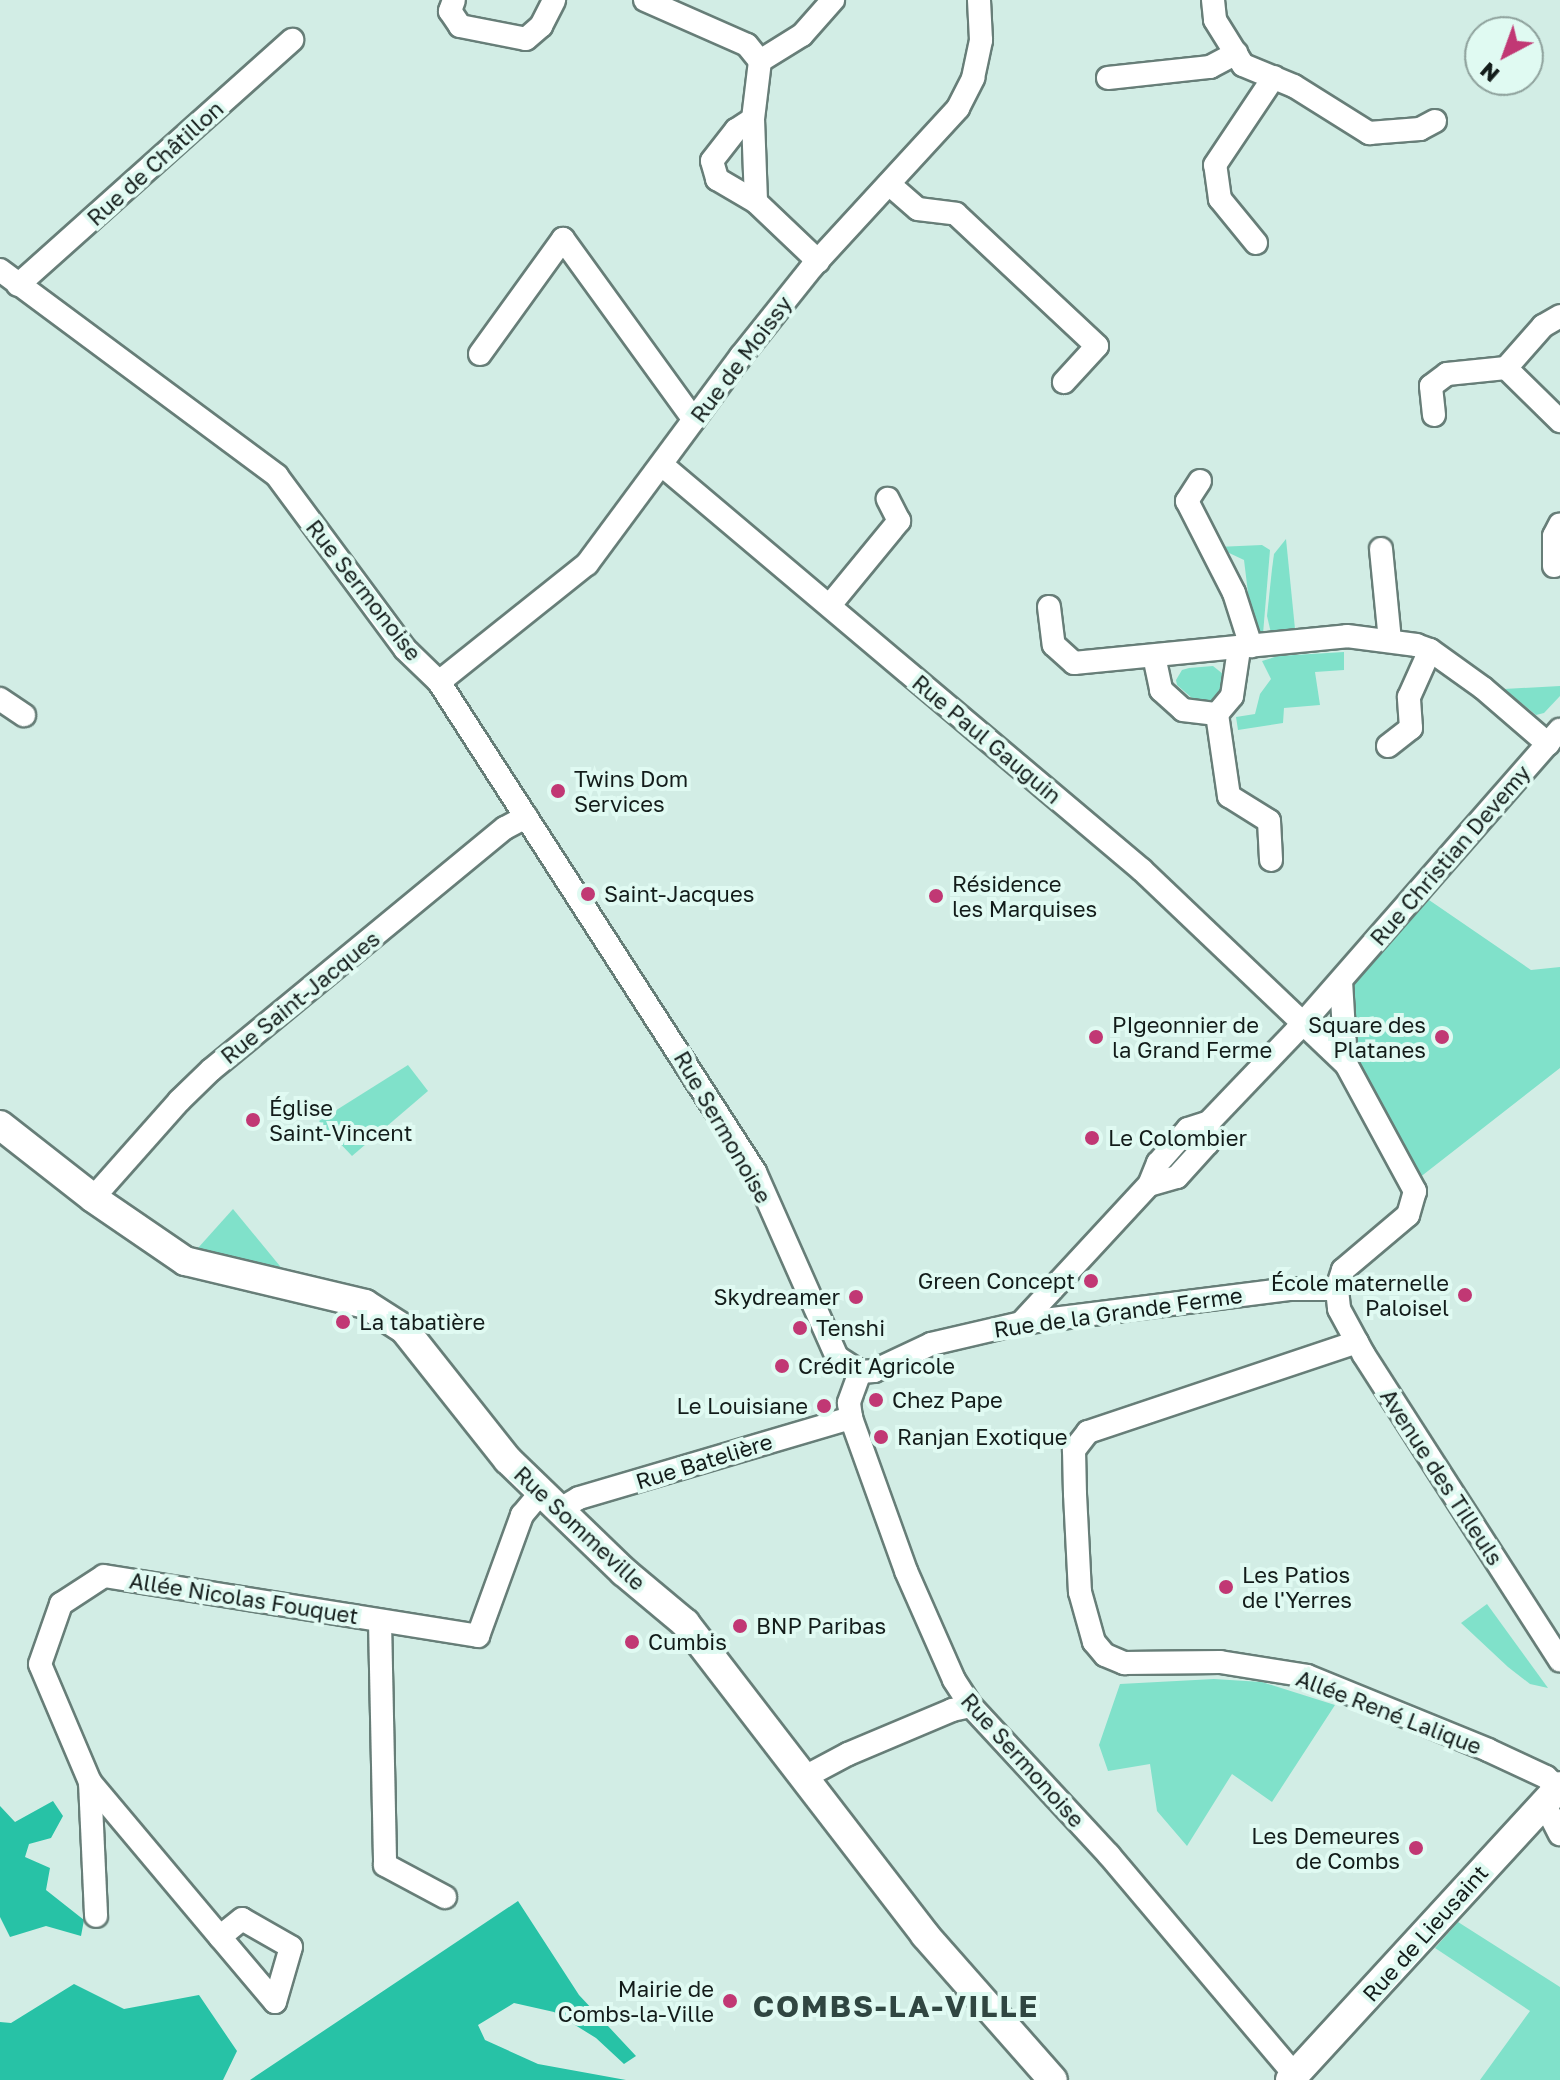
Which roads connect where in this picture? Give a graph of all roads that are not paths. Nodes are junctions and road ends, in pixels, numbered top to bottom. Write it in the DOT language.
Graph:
graph roads {
  1 [pos="454,0"];
  2 [pos="554,0"];
  3 [pos="645,0"];
  4 [pos="833,0"];
  5 [pos="979,0"];
  6 [pos="1213,0"];
  7 [pos="292,40"];
  8 [pos="1236,53"];
  9 [pos="760,61"];
  10 [pos="1274,77"];
  11 [pos="1108,78"];
  12 [pos="753,119"];
  13 [pos="1435,121"];
  14 [pos="889,184"];
  15 [pos="756,202"];
  16 [pos="1256,243"];
  17 [pos="818,261"];
  18 [pos="0,270"];
  19 [pos="18,285"];
  20 [pos="1560,316"];
  21 [pos="480,354"];
  22 [pos="1506,368"];
  23 [pos="1064,382"];
  24 [pos="1434,415"];
  25 [pos="694,420"];
  26 [pos="1560,421"];
  27 [pos="662,465"];
  28 [pos="1200,481"];
  29 [pos="888,499"];
  30 [pos="1560,524"];
  31 [pos="1381,549"];
  32 [pos="1554,566"];
  33 [pos="830,605"];
  34 [pos="1049,607"];
  35 [pos="1390,640"];
  36 [pos="1245,647"];
  37 [pos="1430,650"];
  38 [pos="1154,656"];
  39 [pos="439,682"];
  40 [pos="0,699"];
  41 [pos="1217,714"];
  42 [pos="24,715"];
  43 [pos="1554,737"];
  44 [pos="1388,746"];
  45 [pos="526,817"];
  46 [pos="1271,860"];
  47 [pos="1341,981"];
  48 [pos="1304,1022"];
  49 [pos="1346,1064"];
  50 [pos="0,1125"];
  51 [pos="93,1198"];
  52 [pos="1337,1289"];
  53 [pos="1021,1323"];
  54 [pos="1357,1342"];
  55 [pos="860,1372"];
  56 [pos="851,1418"];
  57 [pos="550,1501"];
  58 [pos="380,1621"];
  59 [pos="1560,1660"];
  60 [pos="971,1706"];
  61 [pos="803,1778"];
  62 [pos="90,1782"];
  63 [pos="1554,1792"];
  64 [pos="1560,1834"];
  65 [pos="445,1897"];
  66 [pos="96,1916"];
  67 [pos="220,1937"];
  68 [pos="1292,2077"];
  69 [pos="1053,2080"];
  1 -- 2 [label="street"];
  3 -- 9 [label="street"];
  4 -- 9 [label="street"];
  5 -- 14 [label="street, Rue de Moissy"];
  6 -- 8 [label="street"];
  7 -- 19 [label="street, Rue de Châtillon"];
  8 -- 10 [label="street"];
  8 -- 11 [label="street"];
  9 -- 12 [label="street"];
  10 -- 13 [label="street"];
  10 -- 16 [label="street"];
  12 -- 15 [label="street"];
  12 -- 15 [label="street"];
  14 -- 17 [label="street, Rue de Moissy"];
  14 -- 23 [label="street"];
  15 -- 17 [label="street"];
  17 -- 25 [label="street, Rue de Moissy"];
  18 -- 19 [label="street, Rue Sermonoise"];
  19 -- 39 [label="street, Rue Sermonoise"];
  20 -- 22 [label="street"];
  21 -- 25 [label="street"];
  22 -- 24 [label="street"];
  22 -- 26 [label="street"];
  25 -- 27 [label="street, Rue de Moissy"];
  27 -- 33 [label="street, Rue Paul Gauguin"];
  27 -- 39 [label="street, Rue de Moissy"];
  28 -- 36 [label="street"];
  29 -- 33 [label="street"];
  30 -- 32 [label="street"];
  31 -- 35 [label="street"];
  33 -- 48 [label="street, Rue Paul Gauguin"];
  34 -- 38 [label="street"];
  35 -- 36 [label="street"];
  35 -- 37 [label="street"];
  36 -- 38 [label="street"];
  36 -- 41 [label="street"];
  37 -- 43 [label="street"];
  37 -- 44 [label="street"];
  38 -- 41 [label="street"];
  39 -- 45 [label="street, Rue Sermonoise"];
  40 -- 42 [label="street"];
  41 -- 46 [label="street"];
  43 -- 47 [label="street, Rue Christian Devemy"];
  45 -- 51 [label="street, Rue Saint-Jacques"];
  45 -- 55 [label="street, Rue Sermonoise"];
  47 -- 48 [label="street, Rue Christian Devemy"];
  47 -- 49 [label="street"];
  48 -- 49 [label="street"];
  48 -- 53 [label="street, Rue Christian Devemy"];
  49 -- 52 [label="street"];
  50 -- 51 [label="main road, Rue Sommeville"];
  51 -- 57 [label="main road, Rue Sommeville"];
  52 -- 53 [label="street, Rue de la Grande Ferme"];
  52 -- 54 [label="street, Avenue des Tilleuls"];
  53 -- 55 [label="street, Rue de la Grande Ferme"];
  54 -- 59 [label="street, Avenue des Tilleuls"];
  54 -- 63 [label="street, Allée René Lalique"];
  55 -- 56 [label="street, Rue Sermonoise"];
  56 -- 57 [label="street, Rue Batelière"];
  56 -- 60 [label="street, Rue Sermonoise"];
  57 -- 58 [label="street, Allée Nicolas Fouquet"];
  57 -- 61 [label="main road, Rue Sommeville"];
  58 -- 62 [label="street, Allée Nicolas Fouquet"];
  58 -- 65 [label="street"];
  60 -- 61 [label="street"];
  60 -- 68 [label="street, Rue Sermonoise"];
  61 -- 69 [label="main road, Rue Sommeville"];
  62 -- 66 [label="street"];
  62 -- 67 [label="street, Allée Nicolas Fouquet"];
  63 -- 64 [label="street"];
  63 -- 68 [label="main road, Rue de Lieusaint"];
}
